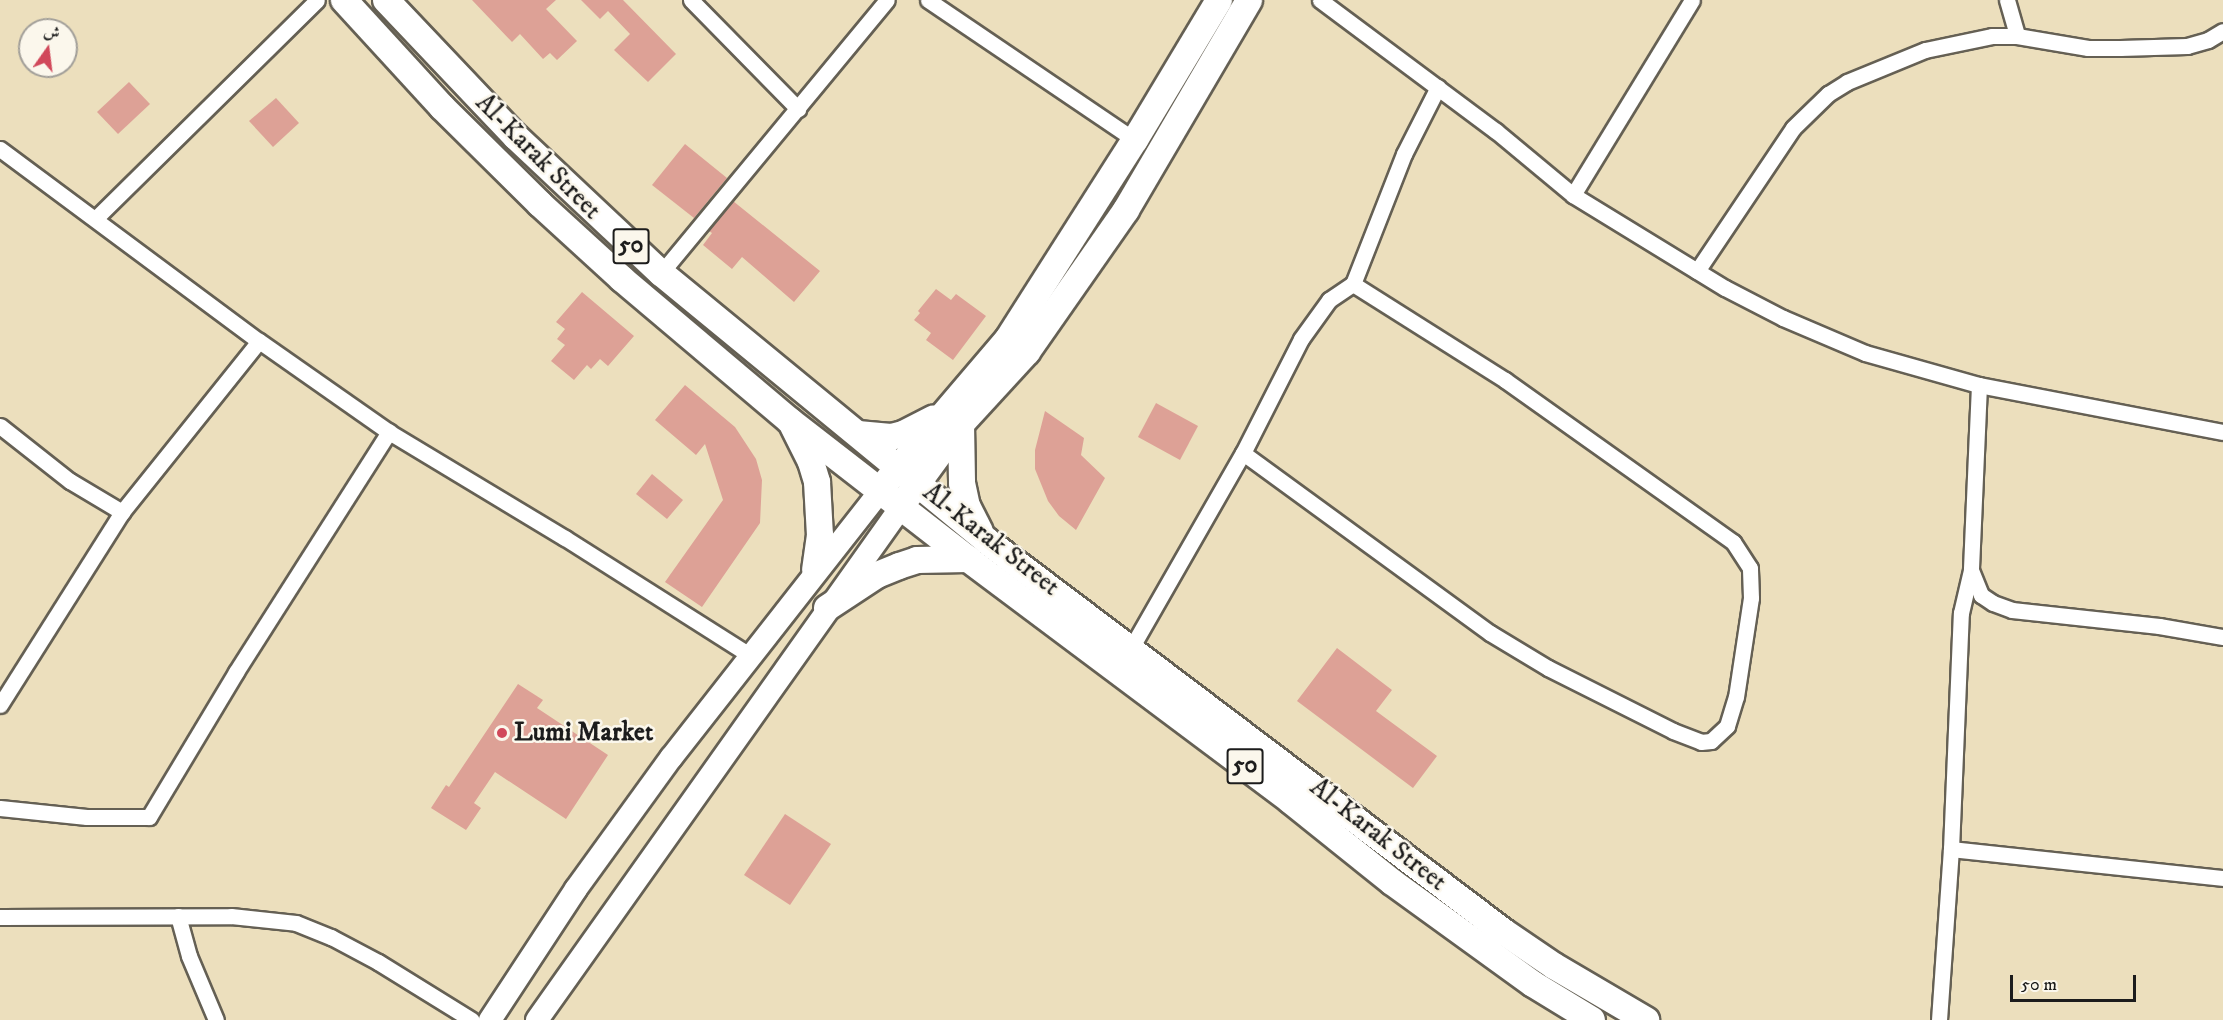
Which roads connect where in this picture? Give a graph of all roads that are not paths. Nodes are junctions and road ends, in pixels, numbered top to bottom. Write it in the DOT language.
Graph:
graph roads {
  1 [pos="317,0"];
  2 [pos="344,0"];
  3 [pos="386,0"];
  4 [pos="691,0"];
  5 [pos="887,0"];
  6 [pos="928,0"];
  7 [pos="1219,0"];
  8 [pos="1250,0"];
  9 [pos="1320,0"];
  10 [pos="1692,0"];
  11 [pos="2007,0"];
  12 [pos="2223,31"];
  13 [pos="2017,36"];
  14 [pos="1438,87"];
  15 [pos="798,109"];
  16 [pos="1135,140"];
  17 [pos="0,149"];
  18 [pos="1573,195"];
  19 [pos="96,218"];
  20 [pos="1697,272"];
  21 [pos="661,273"];
  22 [pos="1353,284"];
  23 [pos="259,341"];
  24 [pos="1979,385"];
  25 [pos="951,419"];
  26 [pos="790,421"];
  27 [pos="0,426"];
  28 [pos="389,432"];
  29 [pos="2223,432"];
  30 [pos="858,434"];
  31 [pos="1243,453"];
  32 [pos="898,467"];
  33 [pos="918,483"];
  34 [pos="880,491"];
  35 [pos="901,507"];
  36 [pos="122,512"];
  37 [pos="987,541"];
  38 [pos="968,560"];
  39 [pos="815,570"];
  40 [pos="1971,570"];
  41 [pos="827,608"];
  42 [pos="2223,637"];
  43 [pos="1130,650"];
  44 [pos="751,656"];
  45 [pos="0,705"];
  46 [pos="0,808"];
  47 [pos="1951,849"];
  48 [pos="1409,860"];
  49 [pos="2223,878"];
  50 [pos="1392,882"];
  51 [pos="178,916"];
  52 [pos="0,917"];
  53 [pos="216,1020"];
  54 [pos="471,1020"];
  55 [pos="490,1020"];
  56 [pos="537,1020"];
  57 [pos="1592,1020"];
  58 [pos="1646,1020"];
  59 [pos="1939,1020"];
  1 -- 19 [label="street"];
  2 -- 26 [label="main road, Al-Karak Street / 50"];
  3 -- 21 [label="main road, Al-Karak Street / 50"];
  4 -- 15 [label="street"];
  5 -- 15 [label="street"];
  6 -- 16 [label="street"];
  7 -- 16 [label="main road"];
  8 -- 25 [label="main road"];
  9 -- 14 [label="street"];
  10 -- 18 [label="street"];
  11 -- 13 [label="street"];
  12 -- 13 [label="street"];
  13 -- 20 [label="street"];
  14 -- 18 [label="street"];
  14 -- 22 [label="street"];
  15 -- 21 [label="street"];
  16 -- 25 [label="main road"];
  17 -- 19 [label="street"];
  18 -- 20 [label="street"];
  19 -- 23 [label="street"];
  20 -- 24 [label="street"];
  21 -- 30 [label="main road, Al-Karak Street / 50"];
  22 -- 31 [label="street"];
  22 -- 31 [label="street"];
  23 -- 28 [label="street"];
  23 -- 36 [label="street"];
  24 -- 29 [label="street"];
  24 -- 40 [label="street"];
  25 -- 30 [label="main road"];
  25 -- 32 [label="main road"];
  25 -- 33 [label="main road"];
  25 -- 37 [label="main road"];
  26 -- 34 [label="main road, Al-Karak Street / 50"];
  26 -- 39 [label="main road"];
  27 -- 36 [label="street"];
  28 -- 44 [label="street"];
  28 -- 46 [label="street"];
  30 -- 32 [label="main road, Al-Karak Street / 50"];
  31 -- 43 [label="street"];
  32 -- 33 [label="main road, Al-Karak Street / 50"];
  32 -- 34 [label="main road"];
  33 -- 35 [label="main road"];
  33 -- 37 [label="main road, Al-Karak Street / 50"];
  34 -- 35 [label="main road, Al-Karak Street / 50"];
  34 -- 39 [label="main road"];
  35 -- 38 [label="main road, Al-Karak Street / 50"];
  35 -- 41 [label="main road"];
  36 -- 45 [label="street"];
  37 -- 43 [label="main road, Al-Karak Street / 50"];
  38 -- 41 [label="main road"];
  38 -- 50 [label="main road, Al-Karak Street / 50"];
  39 -- 44 [label="main road"];
  40 -- 42 [label="street"];
  40 -- 47 [label="street"];
  41 -- 56 [label="main road"];
  43 -- 48 [label="main road, Al-Karak Street / 50"];
  44 -- 55 [label="main road"];
  47 -- 49 [label="street"];
  47 -- 59 [label="street"];
  48 -- 50 [label="main road"];
  48 -- 58 [label="main road, Al-Karak Street / 50"];
  50 -- 57 [label="main road, Al-Karak Street / 50"];
  51 -- 52 [label="street"];
  51 -- 53 [label="street"];
  51 -- 54 [label="street"];
}
